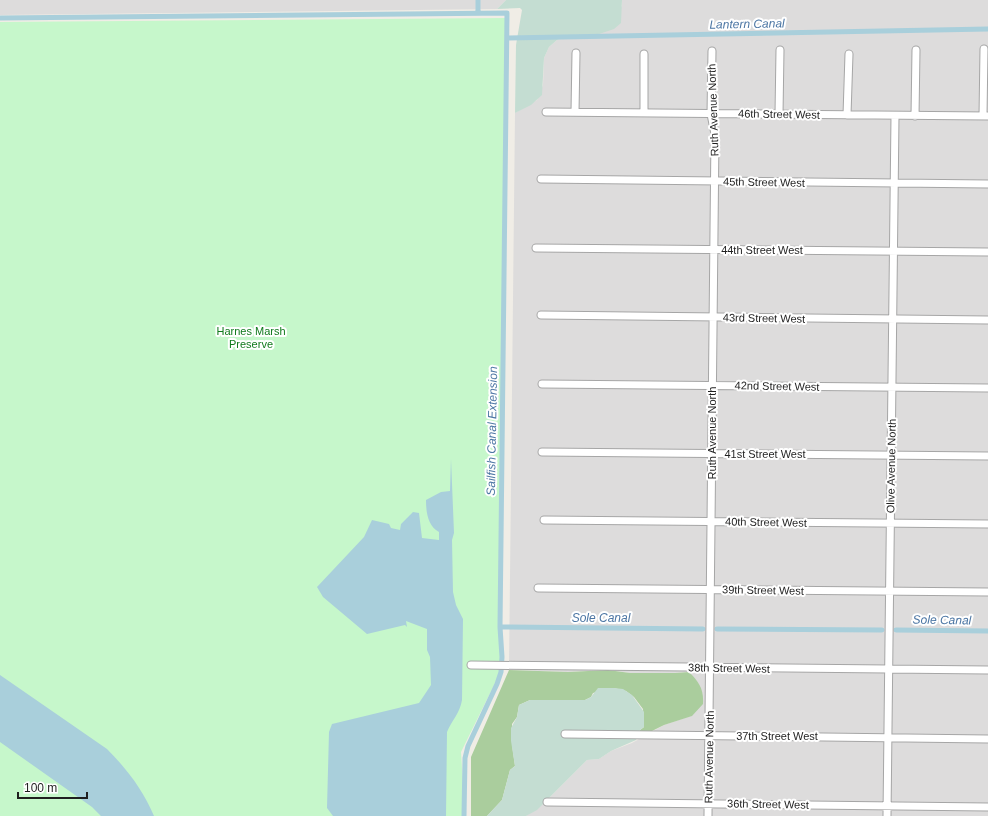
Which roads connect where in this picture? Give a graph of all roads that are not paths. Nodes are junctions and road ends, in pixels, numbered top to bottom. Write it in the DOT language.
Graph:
graph roads {
  1 [pos="984,49"];
  2 [pos="780,50"];
  3 [pos="916,50"];
  4 [pos="712,51"];
  5 [pos="576,53"];
  6 [pos="644,54"];
  7 [pos="849,54"];
  8 [pos="546,112"];
  9 [pos="575,112"];
  10 [pos="644,113"];
  11 [pos="711,114"];
  12 [pos="779,114"];
  13 [pos="847,115"];
  14 [pos="895,116"];
  15 [pos="915,116"];
  16 [pos="985,116"];
  17 [pos="540,179"];
  18 [pos="714,181"];
  19 [pos="894,183"];
  20 [pos="988,184"];
  21 [pos="536,248"];
  22 [pos="714,250"];
  23 [pos="894,251"];
  24 [pos="988,252"];
  25 [pos="541,315"];
  26 [pos="713,317"];
  27 [pos="893,319"];
  28 [pos="988,320"];
  29 [pos="542,384"];
  30 [pos="712,385"];
  31 [pos="892,387"];
  32 [pos="988,388"];
  33 [pos="542,452"];
  34 [pos="712,454"];
  35 [pos="891,455"];
  36 [pos="988,456"];
  37 [pos="544,520"];
  38 [pos="711,522"];
  39 [pos="890,523"];
  40 [pos="988,524"];
  41 [pos="538,588"];
  42 [pos="710,589"];
  43 [pos="890,591"];
  44 [pos="988,592"];
  45 [pos="471,665"];
  46 [pos="710,668"];
  47 [pos="889,669"];
  48 [pos="988,670"];
  49 [pos="565,734"];
  50 [pos="709,736"];
  51 [pos="888,738"];
  52 [pos="988,739"];
  53 [pos="547,802"];
  54 [pos="708,804"];
  55 [pos="888,806"];
  56 [pos="988,807"];
  57 [pos="708,816"];
  58 [pos="887,816"];
  1 -- 16 [label="street"];
  2 -- 12 [label="street"];
  3 -- 15 [label="street"];
  4 -- 11 [label="street, Ruth Avenue North"];
  5 -- 9 [label="street"];
  6 -- 10 [label="street"];
  7 -- 13 [label="street"];
  8 -- 9 [label="street, 46th Street West"];
  9 -- 10 [label="street, 46th Street West"];
  10 -- 11 [label="street, 46th Street West"];
  11 -- 12 [label="street, 46th Street West"];
  11 -- 18 [label="street, Ruth Avenue North"];
  12 -- 13 [label="street, 46th Street West"];
  13 -- 14 [label="street, 46th Street West"];
  14 -- 15 [label="street, 46th Street West"];
  14 -- 19 [label="street, Olive Avenue North"];
  15 -- 16 [label="street, 46th Street West"];
  17 -- 18 [label="street, 45th Street West"];
  18 -- 19 [label="street, 45th Street West"];
  18 -- 22 [label="street, Ruth Avenue North"];
  19 -- 20 [label="street, 45th Street West"];
  19 -- 23 [label="street, Olive Avenue North"];
  21 -- 22 [label="street, 44th Street West"];
  22 -- 23 [label="street, 44th Street West"];
  22 -- 26 [label="street, Ruth Avenue North"];
  23 -- 24 [label="street, 44th Street West"];
  23 -- 27 [label="street, Olive Avenue North"];
  25 -- 26 [label="street, 43rd Street West"];
  26 -- 27 [label="street, 43rd Street West"];
  26 -- 30 [label="street, Ruth Avenue North"];
  27 -- 28 [label="street, 43rd Street West"];
  27 -- 31 [label="street, Olive Avenue North"];
  29 -- 30 [label="street, 42nd Street West"];
  30 -- 31 [label="street, 42nd Street West"];
  30 -- 34 [label="street, Ruth Avenue North"];
  31 -- 32 [label="street, 42nd Street West"];
  31 -- 35 [label="street, Olive Avenue North"];
  33 -- 34 [label="street, 41st Street West"];
  34 -- 35 [label="street, 41st Street West"];
  34 -- 38 [label="street, Ruth Avenue North"];
  35 -- 36 [label="street, 41st Street West"];
  35 -- 39 [label="street, Olive Avenue North"];
  37 -- 38 [label="street, 40th Street West"];
  38 -- 39 [label="street, 40th Street West"];
  38 -- 42 [label="street, Ruth Avenue North"];
  39 -- 40 [label="street, 40th Street West"];
  39 -- 43 [label="street, Olive Avenue North"];
  41 -- 42 [label="street, 39th Street West"];
  42 -- 43 [label="street, 39th Street West"];
  42 -- 46 [label="street, Ruth Avenue North"];
  43 -- 44 [label="street, 39th Street West"];
  43 -- 47 [label="street, Olive Avenue North"];
  45 -- 46 [label="street, 38th Street West"];
  46 -- 47 [label="street, 38th Street West"];
  46 -- 50 [label="street, Ruth Avenue North"];
  47 -- 48 [label="street, 38th Street West"];
  47 -- 51 [label="street, Olive Avenue North"];
  49 -- 50 [label="street, 37th Street West"];
  50 -- 51 [label="street, 37th Street West"];
  50 -- 54 [label="street, Ruth Avenue North"];
  51 -- 52 [label="street, 37th Street West"];
  51 -- 55 [label="street, Olive Avenue North"];
  53 -- 54 [label="street, 36th Street West"];
  54 -- 55 [label="street, 36th Street West"];
  54 -- 57 [label="street, Ruth Avenue North"];
  55 -- 56 [label="street, 36th Street West"];
  55 -- 58 [label="street, Olive Avenue North"];
}
